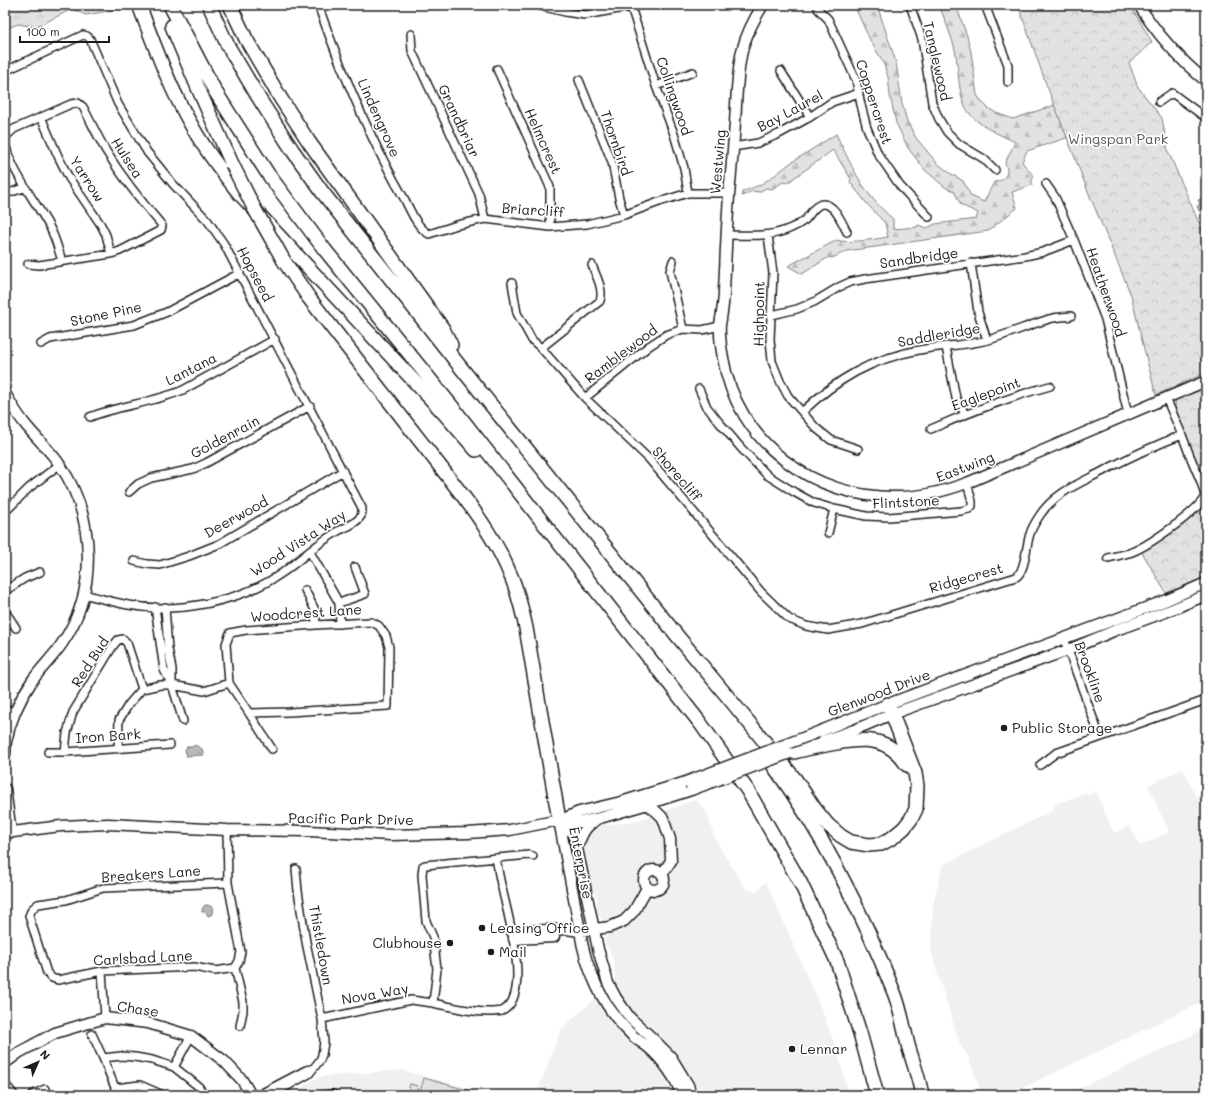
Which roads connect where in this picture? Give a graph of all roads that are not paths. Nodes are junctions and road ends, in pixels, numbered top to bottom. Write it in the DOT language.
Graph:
graph roads {
  1 [pos="139,5"];
  2 [pos="167,5"];
  3 [pos="170,5"];
  4 [pos="209,5"];
  5 [pos="230,5"];
  6 [pos="318,5"];
  7 [pos="536,5"];
  8 [pos="641,5"];
  9 [pos="763,5"];
  10 [pos="910,5"];
  11 [pos="985,5"];
  12 [pos="1139,5"];
  13 [pos="631,7"];
  14 [pos="818,9"];
  15 [pos="411,34"];
  16 [pos="497,69"];
  17 [pos="5,70"];
  18 [pos="781,71"];
  19 [pos="693,72"];
  20 [pos="579,80"];
  21 [pos="1206,81"];
  22 [pos="1008,82"];
  23 [pos="656,86"];
  24 [pos="859,93"];
  25 [pos="1159,102"];
  26 [pos="810,117"];
  27 [pos="41,118"];
  28 [pos="1206,118"];
  29 [pos="733,147"];
  30 [pos="995,170"];
  31 [pos="1046,184"];
  32 [pos="24,188"];
  33 [pos="688,193"];
  34 [pos="729,193"];
  35 [pos="5,194"];
  36 [pos="624,215"];
  37 [pos="929,216"];
  38 [pos="485,219"];
  39 [pos="550,227"];
  40 [pos="847,232"];
  41 [pos="429,234"];
  42 [pos="727,235"];
  43 [pos="768,235"];
  44 [pos="1074,240"];
  45 [pos="111,254"];
  46 [pos="62,261"];
  47 [pos="673,261"];
  48 [pos="971,263"];
  49 [pos="28,264"];
  50 [pos="592,265"];
  51 [pos="240,273"];
  52 [pos="512,283"];
  53 [pos="772,315"];
  54 [pos="1071,316"];
  55 [pos="720,326"];
  56 [pos="683,329"];
  57 [pos="275,339"];
  58 [pos="987,340"];
  59 [pos="41,344"];
  60 [pos="946,347"];
  61 [pos="541,348"];
  62 [pos="462,369"];
  63 [pos="1206,381"];
  64 [pos="1050,386"];
  65 [pos="699,389"];
  66 [pos="5,393"];
  67 [pos="586,398"];
  68 [pos="1166,398"];
  69 [pos="310,406"];
  70 [pos="9,411"];
  71 [pos="802,412"];
  72 [pos="965,414"];
  73 [pos="1128,414"];
  74 [pos="90,417"];
  75 [pos="931,429"];
  76 [pos="1182,434"];
  77 [pos="858,449"];
  78 [pos="60,464"];
  79 [pos="343,471"];
  80 [pos="967,483"];
  81 [pos="129,492"];
  82 [pos="834,509"];
  83 [pos="5,512"];
  84 [pos="362,515"];
  85 [pos="828,533"];
  86 [pos="310,552"];
  87 [pos="1108,558"];
  88 [pos="134,561"];
  89 [pos="355,567"];
  90 [pos="40,572"];
  91 [pos="1206,584"];
  92 [pos="305,590"];
  93 [pos="5,591"];
  94 [pos="84,594"];
  95 [pos="1206,595"];
  96 [pos="604,600"];
  97 [pos="339,603"];
  98 [pos="155,607"];
  99 [pos="165,608"];
  100 [pos="5,610"];
  101 [pos="340,624"];
  102 [pos="862,624"];
  103 [pos="316,625"];
  104 [pos="16,628"];
  105 [pos="679,638"];
  106 [pos="1064,639"];
  107 [pos="1068,650"];
  108 [pos="229,683"];
  109 [pos="172,684"];
  110 [pos="142,689"];
  111 [pos="1206,700"];
  112 [pos="890,709"];
  113 [pos="10,711"];
  114 [pos="249,713"];
  115 [pos="183,721"];
  116 [pos="1100,737"];
  117 [pos="813,742"];
  118 [pos="170,745"];
  119 [pos="118,749"];
  120 [pos="272,750"];
  121 [pos="48,752"];
  122 [pos="65,752"];
  123 [pos="790,753"];
  124 [pos="5,754"];
  125 [pos="1040,765"];
  126 [pos="917,786"];
  127 [pos="5,790"];
  128 [pos="671,797"];
  129 [pos="647,804"];
  130 [pos="600,818"];
  131 [pos="663,818"];
  132 [pos="559,820"];
  133 [pos="227,830"];
  134 [pos="8,832"];
  135 [pos="577,847"];
  136 [pos="533,856"];
  137 [pos="496,858"];
  138 [pos="296,869"];
  139 [pos="660,872"];
  140 [pos="228,882"];
  141 [pos="647,888"];
  142 [pos="594,929"];
  143 [pos="580,931"];
  144 [pos="513,936"];
  145 [pos="235,968"];
  146 [pos="102,971"];
  147 [pos="52,978"];
  148 [pos="433,1003"];
  149 [pos="105,1018"];
  150 [pos="322,1019"];
  151 [pos="240,1026"];
  152 [pos="92,1034"];
  153 [pos="191,1036"];
  154 [pos="104,1058"];
  155 [pos="5,1062"];
  156 [pos="174,1067"];
  157 [pos="312,1069"];
  158 [pos="5,1084"];
  159 [pos="115,1088"];
  160 [pos="46,1092"];
  161 [pos="14,1095"];
  162 [pos="32,1095"];
  163 [pos="118,1095"];
  164 [pos="163,1095"];
  165 [pos="204,1095"];
  166 [pos="251,1095"];
  167 [pos="261,1095"];
  168 [pos="272,1095"];
  169 [pos="323,1095"];
  170 [pos="334,1095"];
  171 [pos="682,1095"];
  172 [pos="692,1095"];
  173 [pos="877,1095"];
  174 [pos="922,1095"];
  1 -- 96 [label="highway"];
  2 -- 132 [label="highway, bridge"];
  3 -- 96 [label="highway"];
  4 -- 62 [label="highway"];
  5 -- 62 [label="highway"];
  6 -- 41 [label="street, Lindengrove"];
  7 -- 13 [label="street"];
  8 -- 13 [label="street"];
  9 -- 29 [label="main road, Westwing"];
  10 -- 30 [label="street, Tanglewood"];
  11 -- 22 [label="street"];
  12 -- 21 [label="main road"];
  13 -- 23 [label="street, Collingwood"];
  14 -- 24 [label="street, Coppercrest"];
  15 -- 38 [label="street, Grandbriar"];
  16 -- 39 [label="street, Helmcrest"];
  17 -- 51 [label="street, Hopseed"];
  18 -- 26 [label="street"];
  19 -- 23 [label="street"];
  20 -- 36 [label="street, Thornbird"];
  23 -- 33 [label="street, Collingwood"];
  24 -- 26 [label="street, Bay Laurel"];
  24 -- 37 [label="street, Coppercrest"];
  25 -- 28 [label="street"];
  26 -- 29 [label="street, Bay Laurel"];
  27 -- 32 [label="street"];
  27 -- 45 [label="street, Yarrow"];
  27 -- 45 [label="street, Hulsea"];
  29 -- 34 [label="main road, Westwing"];
  31 -- 44 [label="street, Heatherwood"];
  32 -- 35 [label="street"];
  32 -- 46 [label="street"];
  33 -- 34 [label="street, Briarcliff"];
  33 -- 36 [label="street, Briarcliff"];
  34 -- 42 [label="main road, Westwing"];
  36 -- 39 [label="street, Briarcliff"];
  38 -- 39 [label="street, Briarcliff"];
  38 -- 41 [label="street, Briarcliff"];
  40 -- 43 [label="street"];
  42 -- 43 [label="street"];
  42 -- 55 [label="main road, Westwing"];
  43 -- 53 [label="street, Highpoint"];
  44 -- 48 [label="street, Sandbridge"];
  44 -- 73 [label="street, Heatherwood"];
  45 -- 46 [label="street"];
  46 -- 49 [label="street"];
  47 -- 56 [label="street"];
  48 -- 53 [label="street, Sandbridge"];
  48 -- 58 [label="street"];
  50 -- 61 [label="street"];
  51 -- 57 [label="street, Hopseed"];
  51 -- 59 [label="street, Stone Pine"];
  52 -- 61 [label="street, Shorecliff"];
  53 -- 71 [label="street, Highpoint"];
  54 -- 58 [label="street, Saddleridge"];
  55 -- 56 [label="street, Ramblewood"];
  55 -- 80 [label="main road, Eastwing"];
  56 -- 67 [label="street, Ramblewood"];
  57 -- 69 [label="street, Hopseed"];
  57 -- 74 [label="street, Lantana"];
  58 -- 60 [label="street, Saddleridge"];
  60 -- 71 [label="street, Saddleridge"];
  60 -- 72 [label="street"];
  61 -- 67 [label="street, Shorecliff"];
  62 -- 105 [label="highway"];
  63 -- 68 [label="main road, Eastwing"];
  64 -- 72 [label="street, Eaglepoint"];
  65 -- 82 [label="street, Flintstone"];
  66 -- 70 [label="main road"];
  67 -- 102 [label="street, Shorecliff"];
  68 -- 73 [label="main road, Eastwing"];
  68 -- 76 [label="street"];
  69 -- 79 [label="street, Hopseed"];
  69 -- 81 [label="street, Goldenrain"];
  70 -- 78 [label="main road"];
  71 -- 77 [label="street, Highpoint"];
  72 -- 75 [label="street, Eaglepoint"];
  73 -- 80 [label="main road, Eastwing"];
  76 -- 87 [label="street"];
  76 -- 102 [label="street, Ridgecrest"];
  78 -- 83 [label="street"];
  78 -- 94 [label="main road"];
  79 -- 84 [label="street, Hopseed"];
  79 -- 88 [label="street, Deerwood"];
  80 -- 82 [label="street, Flintstone"];
  82 -- 85 [label="street"];
  84 -- 86 [label="street, Wood Vista Way"];
  86 -- 97 [label="street"];
  86 -- 99 [label="street, Wood Vista Way"];
  89 -- 97 [label="street"];
  90 -- 93 [label="street"];
  91 -- 106 [label="main road, Glenwood Drive"];
  92 -- 103 [label="street"];
  94 -- 98 [label="street, Wood Vista Way"];
  94 -- 113 [label="main road"];
  95 -- 107 [label="main road, Glenwood Drive"];
  96 -- 173 [label="highway"];
  97 -- 101 [label="street"];
  98 -- 99 [label="street, Wood Vista Way"];
  98 -- 109 [label="street"];
  99 -- 109 [label="street"];
  100 -- 104 [label="street"];
  101 -- 103 [label="street, Woodcrest Lane"];
  101 -- 114 [label="street, Woodcrest Lane"];
  103 -- 108 [label="street, Woodcrest Lane"];
  105 -- 126 [label="highway"];
  105 -- 174 [label="highway"];
  106 -- 107 [label="street, Brookline"];
  106 -- 112 [label="main road, Glenwood Drive"];
  107 -- 112 [label="main road, Glenwood Drive"];
  107 -- 116 [label="street, Brookline"];
  108 -- 109 [label="street"];
  108 -- 114 [label="street, Woodcrest Lane"];
  109 -- 110 [label="street"];
  109 -- 115 [label="street"];
  110 -- 119 [label="street"];
  110 -- 122 [label="street, Red Bud"];
  111 -- 116 [label="street"];
  112 -- 117 [label="main road, Glenwood Drive"];
  112 -- 126 [label="highway"];
  113 -- 124 [label="main road"];
  114 -- 120 [label="street, Woodcrest Lane"];
  116 -- 125 [label="street"];
  117 -- 123 [label="highway"];
  117 -- 126 [label="highway"];
  117 -- 132 [label="main road, Glenwood Drive, bridge"];
  118 -- 119 [label="street, Iron Bark"];
  119 -- 122 [label="street, Iron Bark"];
  121 -- 122 [label="street, Iron Bark"];
  123 -- 128 [label="main road, Pacific Park Drive, bridge"];
  127 -- 134 [label="main road"];
  128 -- 129 [label="main road, Pacific Park Drive"];
  128 -- 131 [label="main road"];
  129 -- 130 [label="main road, Pacific Park Drive"];
  129 -- 131 [label="main road"];
  130 -- 132 [label="main road, Pacific Park Drive"];
  130 -- 135 [label="main road"];
  131 -- 139 [label="main road"];
  132 -- 133 [label="main road, Pacific Park Drive"];
  132 -- 135 [label="main road, Enterprise"];
  132 -- 143 [label="main road, Enterprise"];
  133 -- 134 [label="main road, Pacific Park Drive"];
  133 -- 140 [label="street"];
  135 -- 142 [label="main road, Enterprise"];
  136 -- 137 [label="street"];
  137 -- 144 [label="street, Nova Way"];
  137 -- 148 [label="street"];
  138 -- 150 [label="street, Thistledown"];
  139 -- 141 [label="main road"];
  139 -- 141 [label="main road"];
  140 -- 145 [label="street"];
  140 -- 147 [label="street, Breakers Lane"];
  141 -- 142 [label="main road"];
  142 -- 143 [label="main road"];
  142 -- 172 [label="main road, Enterprise"];
  143 -- 144 [label="main road"];
  143 -- 171 [label="main road, Enterprise"];
  144 -- 148 [label="street, Nova Way"];
  145 -- 146 [label="street, Carlsbad Lane"];
  145 -- 151 [label="street"];
  146 -- 147 [label="street, Carlsbad Lane"];
  146 -- 149 [label="street"];
  148 -- 150 [label="street, Nova Way"];
  149 -- 153 [label="main road, Chase"];
  149 -- 155 [label="main road, Chase"];
  150 -- 157 [label="street, Thistledown"];
  152 -- 154 [label="street"];
  153 -- 156 [label="street"];
  153 -- 166 [label="main road, Chase"];
  154 -- 156 [label="street"];
  154 -- 159 [label="street"];
  156 -- 165 [label="street"];
  157 -- 167 [label="street"];
  157 -- 168 [label="street, Thistledown"];
  158 -- 161 [label="street"];
  159 -- 163 [label="street"];
  159 -- 164 [label="street"];
  160 -- 162 [label="street"];
  169 -- 170 [label="street"];
}
